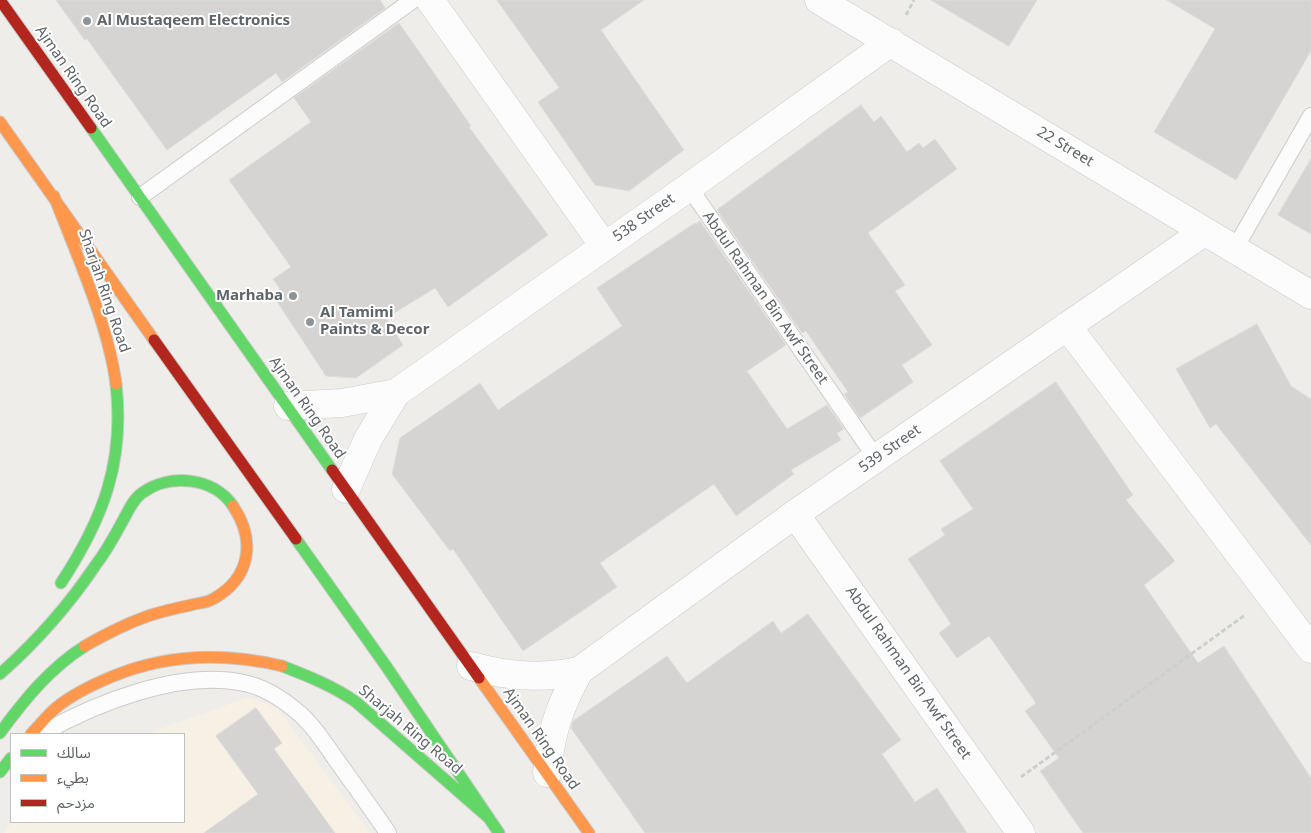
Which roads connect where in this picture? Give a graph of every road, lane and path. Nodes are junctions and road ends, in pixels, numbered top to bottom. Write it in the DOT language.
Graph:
graph roads {
  1 [pos="0,0"];
  2 [pos="413,0"];
  3 [pos="430,0"];
  4 [pos="818,0"];
  5 [pos="891,42"];
  6 [pos="1311,116"];
  7 [pos="0,122"];
  8 [pos="689,187"];
  9 [pos="54,196"];
  10 [pos="140,197"];
  11 [pos="1204,232"];
  12 [pos="604,246"];
  13 [pos="1234,250"];
  14 [pos="1311,295"];
  15 [pos="1067,326"];
  16 [pos="396,393"];
  17 [pos="288,406"];
  18 [pos="876,458"];
  19 [pos="346,489"];
  20 [pos="795,514"];
  21 [pos="54,593"];
  22 [pos="1270,597"];
  23 [pos="22,636"];
  24 [pos="1311,649"];
  25 [pos="0,666"];
  26 [pos="471,666"];
  27 [pos="579,671"];
  28 [pos="0,674"];
  29 [pos="0,733"];
  30 [pos="32,733"];
  31 [pos="43,733"];
  32 [pos="10,759"];
  33 [pos="0,772"];
  34 [pos="547,774"];
  35 [pos="995,796"];
  36 [pos="489,818"];
  37 [pos="388,833"];
  38 [pos="499,833"];
  39 [pos="589,833"];
  40 [pos="1021,833"];
  1 -- 10 [label="main road, Ajman Ring Road"];
  2 -- 10 [label="lane"];
  3 -- 12 [label="street"];
  4 -- 5 [label="street, 22 Street"];
  5 -- 8 [label="street, 538 Street"];
  5 -- 11 [label="street, 22 Street"];
  6 -- 13 [label="lane"];
  7 -- 9 [label="main road"];
  8 -- 12 [label="street, 538 Street"];
  8 -- 18 [label="lane, Abdul Rahman Bin Awf Street"];
  9 -- 21 [label="main road, Sharjah Ring Road"];
  9 -- 36 [label="main road"];
  10 -- 17 [label="main road, Ajman Ring Road"];
  11 -- 13 [label="street, 22 Street"];
  11 -- 15 [label="street, 539 Street"];
  12 -- 16 [label="street, 538 Street"];
  13 -- 14 [label="street, 22 Street"];
  15 -- 18 [label="street, 539 Street"];
  15 -- 22 [label="street"];
  16 -- 17 [label="street, 538 Street"];
  16 -- 19 [label="street, 538 Street"];
  17 -- 19 [label="main road, Ajman Ring Road"];
  18 -- 20 [label="street, 539 Street"];
  19 -- 26 [label="main road, Ajman Ring Road"];
  20 -- 27 [label="street, 539 Street"];
  20 -- 35 [label="street, Abdul Rahman Bin Awf Street"];
  22 -- 24 [label="street"];
  22 -- 35 [label="path"];
  23 -- 25 [label="main road"];
  26 -- 27 [label="street, 539 Street"];
  26 -- 34 [label="main road, Ajman Ring Road"];
  27 -- 34 [label="street, 539 Street"];
  28 -- 29 [label="main road"];
  30 -- 36 [label="main road, Sharjah Ring Road"];
  31 -- 37 [label="lane"];
  32 -- 33 [label="main road"];
  34 -- 39 [label="main road, Ajman Ring Road"];
  35 -- 40 [label="street, Abdul Rahman Bin Awf Street"];
  36 -- 38 [label="main road"];
}
